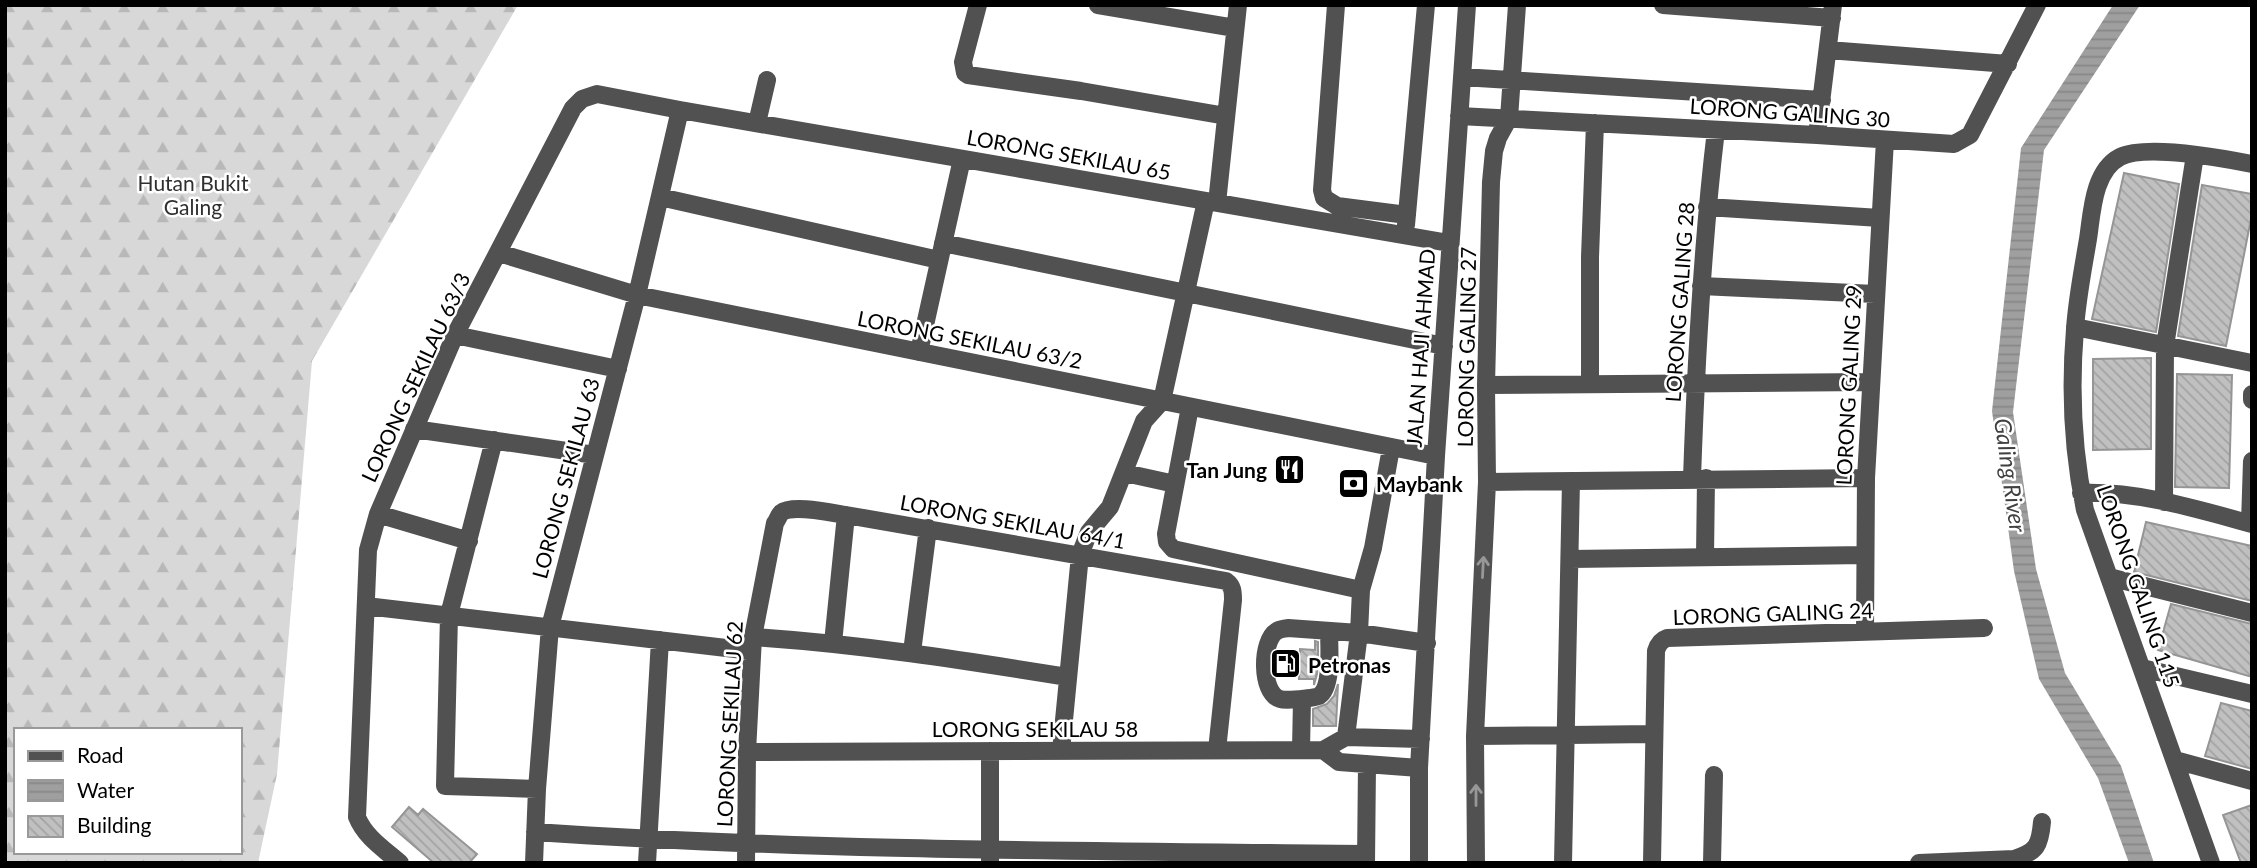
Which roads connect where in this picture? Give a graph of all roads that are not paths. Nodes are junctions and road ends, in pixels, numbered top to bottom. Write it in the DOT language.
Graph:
graph roads {
  1 [pos="978,5"];
  2 [pos="1098,5"];
  3 [pos="1238,5"];
  4 [pos="1336,5"];
  5 [pos="1426,5"];
  6 [pos="1467,5"];
  7 [pos="1517,5"];
  8 [pos="1663,5"];
  9 [pos="2037,5"];
  10 [pos="1833,12"];
  11 [pos="1235,28"];
  12 [pos="1828,50"];
  13 [pos="2008,64"];
  14 [pos="1462,77"];
  15 [pos="767,80"];
  16 [pos="1511,81"];
  17 [pos="1822,100"];
  18 [pos="680,110"];
  19 [pos="1226,116"];
  20 [pos="1459,116"];
  21 [pos="1509,118"];
  22 [pos="1595,122"];
  23 [pos="757,123"];
  24 [pos="1716,130"];
  25 [pos="1817,135"];
  26 [pos="1885,140"];
  27 [pos="2195,155"];
  28 [pos="962,159"];
  29 [pos="2252,164"];
  30 [pos="660,197"];
  31 [pos="1212,202"];
  32 [pos="1707,207"];
  33 [pos="1407,215"];
  34 [pos="1880,218"];
  35 [pos="1406,236"];
  36 [pos="1450,243"];
  37 [pos="941,251"];
  38 [pos="499,253"];
  39 [pos="1701,286"];
  40 [pos="1186,292"];
  41 [pos="1875,294"];
  42 [pos="637,295"];
  43 [pos="2075,327"];
  44 [pos="455,335"];
  45 [pos="1444,346"];
  46 [pos="2165,346"];
  47 [pos="919,352"];
  48 [pos="2252,363"];
  49 [pos="618,369"];
  50 [pos="1871,382"];
  51 [pos="1695,383"];
  52 [pos="1486,384"];
  53 [pos="1590,384"];
  54 [pos="2252,394"];
  55 [pos="2252,400"];
  56 [pos="1162,401"];
  57 [pos="1190,407"];
  58 [pos="414,429"];
  59 [pos="494,440"];
  60 [pos="1391,448"];
  61 [pos="595,455"];
  62 [pos="1436,457"];
  63 [pos="2252,461"];
  64 [pos="1125,473"];
  65 [pos="1699,478"];
  66 [pos="1866,478"];
  67 [pos="1572,481"];
  68 [pos="1487,482"];
  69 [pos="1175,484"];
  70 [pos="2081,493"];
  71 [pos="2164,502"];
  72 [pos="787,510"];
  73 [pos="378,514"];
  74 [pos="846,515"];
  75 [pos="2251,524"];
  76 [pos="928,528"];
  77 [pos="469,541"];
  78 [pos="1080,555"];
  79 [pos="1865,555"];
  80 [pos="1705,557"];
  81 [pos="1570,559"];
  82 [pos="2109,577"];
  83 [pos="1361,590"];
  84 [pos="366,606"];
  85 [pos="2252,613"];
  86 [pos="449,615"];
  87 [pos="550,627"];
  88 [pos="1984,628"];
  89 [pos="1329,631"];
  90 [pos="1865,632"];
  91 [pos="1359,633"];
  92 [pos="660,640"];
  93 [pos="833,642"];
  94 [pos="1427,643"];
  95 [pos="753,644"];
  96 [pos="912,652"];
  97 [pos="2142,667"];
  98 [pos="1068,677"];
  99 [pos="2252,694"];
  100 [pos="1302,699"];
  101 [pos="1564,734"];
  102 [pos="1654,734"];
  103 [pos="1475,736"];
  104 [pos="1346,737"];
  105 [pos="1421,740"];
  106 [pos="1217,750"];
  107 [pos="1301,750"];
  108 [pos="1323,750"];
  109 [pos="990,751"];
  110 [pos="1061,751"];
  111 [pos="747,752"];
  112 [pos="2175,760"];
  113 [pos="1367,764"];
  114 [pos="1419,768"];
  115 [pos="1714,775"];
  116 [pos="2252,781"];
  117 [pos="537,789"];
  118 [pos="2042,822"];
  119 [pos="535,832"];
  120 [pos="648,840"];
  121 [pos="746,844"];
  122 [pos="990,857"];
  123 [pos="1366,858"];
  124 [pos="400,863"];
  125 [pos="534,863"];
  126 [pos="647,863"];
  127 [pos="746,863"];
  128 [pos="1419,863"];
  129 [pos="1476,863"];
  130 [pos="1563,863"];
  131 [pos="1652,863"];
  132 [pos="1712,863"];
  133 [pos="1920,863"];
  134 [pos="2211,863"];
  1 -- 19 [label="street"];
  2 -- 11 [label="street"];
  3 -- 11 [label="street"];
  4 -- 33 [label="street"];
  5 -- 33 [label="street"];
  6 -- 14 [label="street, JALAN HAJI AHMAD"];
  7 -- 16 [label="street, LORONG GALING 27"];
  8 -- 10 [label="street"];
  9 -- 13 [label="street, LORONG GALING 30"];
  10 -- 12 [label="street"];
  11 -- 19 [label="street"];
  12 -- 13 [label="street"];
  12 -- 17 [label="street"];
  13 -- 26 [label="street, LORONG GALING 30"];
  14 -- 16 [label="street, LORONG GALING 30"];
  14 -- 20 [label="street, JALAN HAJI AHMAD"];
  15 -- 23 [label="street"];
  16 -- 17 [label="street, LORONG GALING 30"];
  16 -- 21 [label="street, LORONG GALING 27"];
  17 -- 25 [label="street"];
  18 -- 23 [label="street, LORONG SEKILAU 65"];
  18 -- 30 [label="street, LORONG SEKILAU 63"];
  18 -- 38 [label="street, LORONG SEKILAU 63/3"];
  19 -- 31 [label="street"];
  20 -- 21 [label="street, LORONG GALING 30"];
  20 -- 36 [label="street, JALAN HAJI AHMAD"];
  21 -- 22 [label="street, LORONG GALING 30"];
  21 -- 52 [label="street, LORONG GALING 27"];
  22 -- 24 [label="street, LORONG GALING 30"];
  22 -- 53 [label="street"];
  23 -- 28 [label="street, LORONG SEKILAU 65"];
  24 -- 25 [label="street, LORONG GALING 30"];
  24 -- 32 [label="street, LORONG GALING 28"];
  25 -- 26 [label="street, LORONG GALING 30"];
  26 -- 34 [label="street, LORONG GALING 29"];
  27 -- 29 [label="street"];
  27 -- 43 [label="street, LORONG GALING 115"];
  27 -- 46 [label="street"];
  28 -- 31 [label="street, LORONG SEKILAU 65"];
  28 -- 37 [label="street"];
  30 -- 37 [label="street"];
  30 -- 42 [label="street, LORONG SEKILAU 63"];
  31 -- 35 [label="street, LORONG SEKILAU 65"];
  31 -- 40 [label="street"];
  32 -- 34 [label="street"];
  32 -- 39 [label="street, LORONG GALING 28"];
  33 -- 35 [label="street"];
  34 -- 41 [label="street, LORONG GALING 29"];
  35 -- 36 [label="street, LORONG SEKILAU 65"];
  36 -- 45 [label="street, JALAN HAJI AHMAD"];
  37 -- 40 [label="street"];
  37 -- 47 [label="street"];
  38 -- 42 [label="street, LORONG SEKILAU 63/2"];
  38 -- 44 [label="street, LORONG SEKILAU 63/3"];
  39 -- 41 [label="street"];
  39 -- 51 [label="street, LORONG GALING 28"];
  40 -- 45 [label="street"];
  40 -- 56 [label="street"];
  41 -- 50 [label="street, LORONG GALING 29"];
  42 -- 47 [label="street, LORONG SEKILAU 63/2"];
  42 -- 49 [label="street, LORONG SEKILAU 63"];
  43 -- 46 [label="street"];
  43 -- 70 [label="street, LORONG GALING 115"];
  44 -- 49 [label="street"];
  44 -- 58 [label="street, LORONG SEKILAU 63/3"];
  45 -- 62 [label="street, JALAN HAJI AHMAD"];
  46 -- 48 [label="street"];
  46 -- 71 [label="street"];
  47 -- 56 [label="street, LORONG SEKILAU 63/2"];
  49 -- 61 [label="street, LORONG SEKILAU 63"];
  50 -- 51 [label="street"];
  50 -- 66 [label="street, LORONG GALING 29"];
  51 -- 53 [label="street"];
  51 -- 65 [label="street, LORONG GALING 28"];
  52 -- 53 [label="street"];
  52 -- 68 [label="street, LORONG GALING 27"];
  54 -- 55 [label="street"];
  56 -- 57 [label="street, LORONG SEKILAU 63/2"];
  56 -- 64 [label="street"];
  57 -- 60 [label="street, LORONG SEKILAU 63/2"];
  57 -- 69 [label="street"];
  58 -- 59 [label="street"];
  58 -- 73 [label="street, LORONG SEKILAU 63/3"];
  59 -- 61 [label="street"];
  59 -- 77 [label="street"];
  60 -- 62 [label="street, LORONG SEKILAU 63/2"];
  60 -- 83 [label="street"];
  61 -- 87 [label="street, LORONG SEKILAU 63"];
  62 -- 94 [label="street, JALAN HAJI AHMAD"];
  63 -- 75 [label="street"];
  64 -- 69 [label="street"];
  64 -- 78 [label="street"];
  65 -- 66 [label="street"];
  65 -- 67 [label="street"];
  65 -- 80 [label="street, LORONG GALING 28"];
  66 -- 79 [label="street, LORONG GALING 29"];
  67 -- 68 [label="street"];
  67 -- 81 [label="street"];
  103 -- 68 [label="street, one-way"];
  69 -- 83 [label="street"];
  70 -- 71 [label="street"];
  70 -- 82 [label="street, LORONG GALING 115"];
  71 -- 75 [label="street"];
  72 -- 74 [label="street, LORONG SEKILAU 64/1"];
  72 -- 95 [label="street, LORONG SEKILAU 62"];
  73 -- 77 [label="street"];
  73 -- 84 [label="street, LORONG SEKILAU 63/3"];
  74 -- 76 [label="street, LORONG SEKILAU 64/1"];
  74 -- 93 [label="street"];
  76 -- 78 [label="street, LORONG SEKILAU 64/1"];
  76 -- 96 [label="street"];
  77 -- 86 [label="street"];
  78 -- 98 [label="street"];
  78 -- 106 [label="street, LORONG SEKILAU 64/1"];
  79 -- 80 [label="street"];
  79 -- 90 [label="street, LORONG GALING 29"];
  80 -- 81 [label="street"];
  81 -- 101 [label="street"];
  82 -- 85 [label="street"];
  82 -- 97 [label="street, LORONG GALING 115"];
  83 -- 91 [label="street"];
  84 -- 86 [label="street"];
  84 -- 124 [label="street, LORONG SEKILAU 63/3"];
  86 -- 87 [label="street"];
  86 -- 117 [label="street"];
  87 -- 92 [label="street"];
  87 -- 117 [label="street, LORONG SEKILAU 63"];
  88 -- 90 [label="street, LORONG GALING 24"];
  89 -- 91 [label="street"];
  89 -- 100 [label="street"];
  89 -- 100 [label="street"];
  90 -- 102 [label="street, LORONG GALING 24"];
  91 -- 94 [label="street"];
  91 -- 104 [label="street"];
  92 -- 95 [label="street"];
  92 -- 120 [label="street"];
  93 -- 95 [label="street"];
  93 -- 96 [label="street"];
  94 -- 105 [label="street, JALAN HAJI AHMAD"];
  95 -- 111 [label="street, LORONG SEKILAU 62"];
  96 -- 98 [label="street"];
  97 -- 99 [label="street"];
  97 -- 112 [label="street, LORONG GALING 115"];
  98 -- 110 [label="street"];
  100 -- 107 [label="street"];
  101 -- 102 [label="street"];
  101 -- 103 [label="street"];
  101 -- 130 [label="street"];
  102 -- 131 [label="street, LORONG GALING 24"];
  129 -- 103 [label="street, one-way"];
  104 -- 105 [label="street"];
  104 -- 108 [label="street, LORONG SEKILAU 58"];
  105 -- 114 [label="street, JALAN HAJI AHMAD"];
  106 -- 107 [label="street, LORONG SEKILAU 58"];
  106 -- 110 [label="street, LORONG SEKILAU 58"];
  107 -- 108 [label="street, LORONG SEKILAU 58"];
  108 -- 113 [label="street, LORONG SEKILAU 58"];
  109 -- 110 [label="street, LORONG SEKILAU 58"];
  109 -- 111 [label="street, LORONG SEKILAU 58"];
  109 -- 122 [label="street"];
  111 -- 121 [label="street, LORONG SEKILAU 62"];
  112 -- 116 [label="street"];
  112 -- 134 [label="street, LORONG GALING 115"];
  113 -- 114 [label="street, LORONG SEKILAU 58"];
  113 -- 123 [label="street"];
  114 -- 128 [label="street, JALAN HAJI AHMAD"];
  115 -- 132 [label="street"];
  117 -- 119 [label="street, LORONG SEKILAU 63"];
  118 -- 133 [label="street"];
  119 -- 120 [label="street"];
  119 -- 125 [label="street, LORONG SEKILAU 63"];
  120 -- 121 [label="street"];
  120 -- 126 [label="street"];
  121 -- 122 [label="street"];
  121 -- 127 [label="street, LORONG SEKILAU 62"];
  122 -- 123 [label="street"];
}
